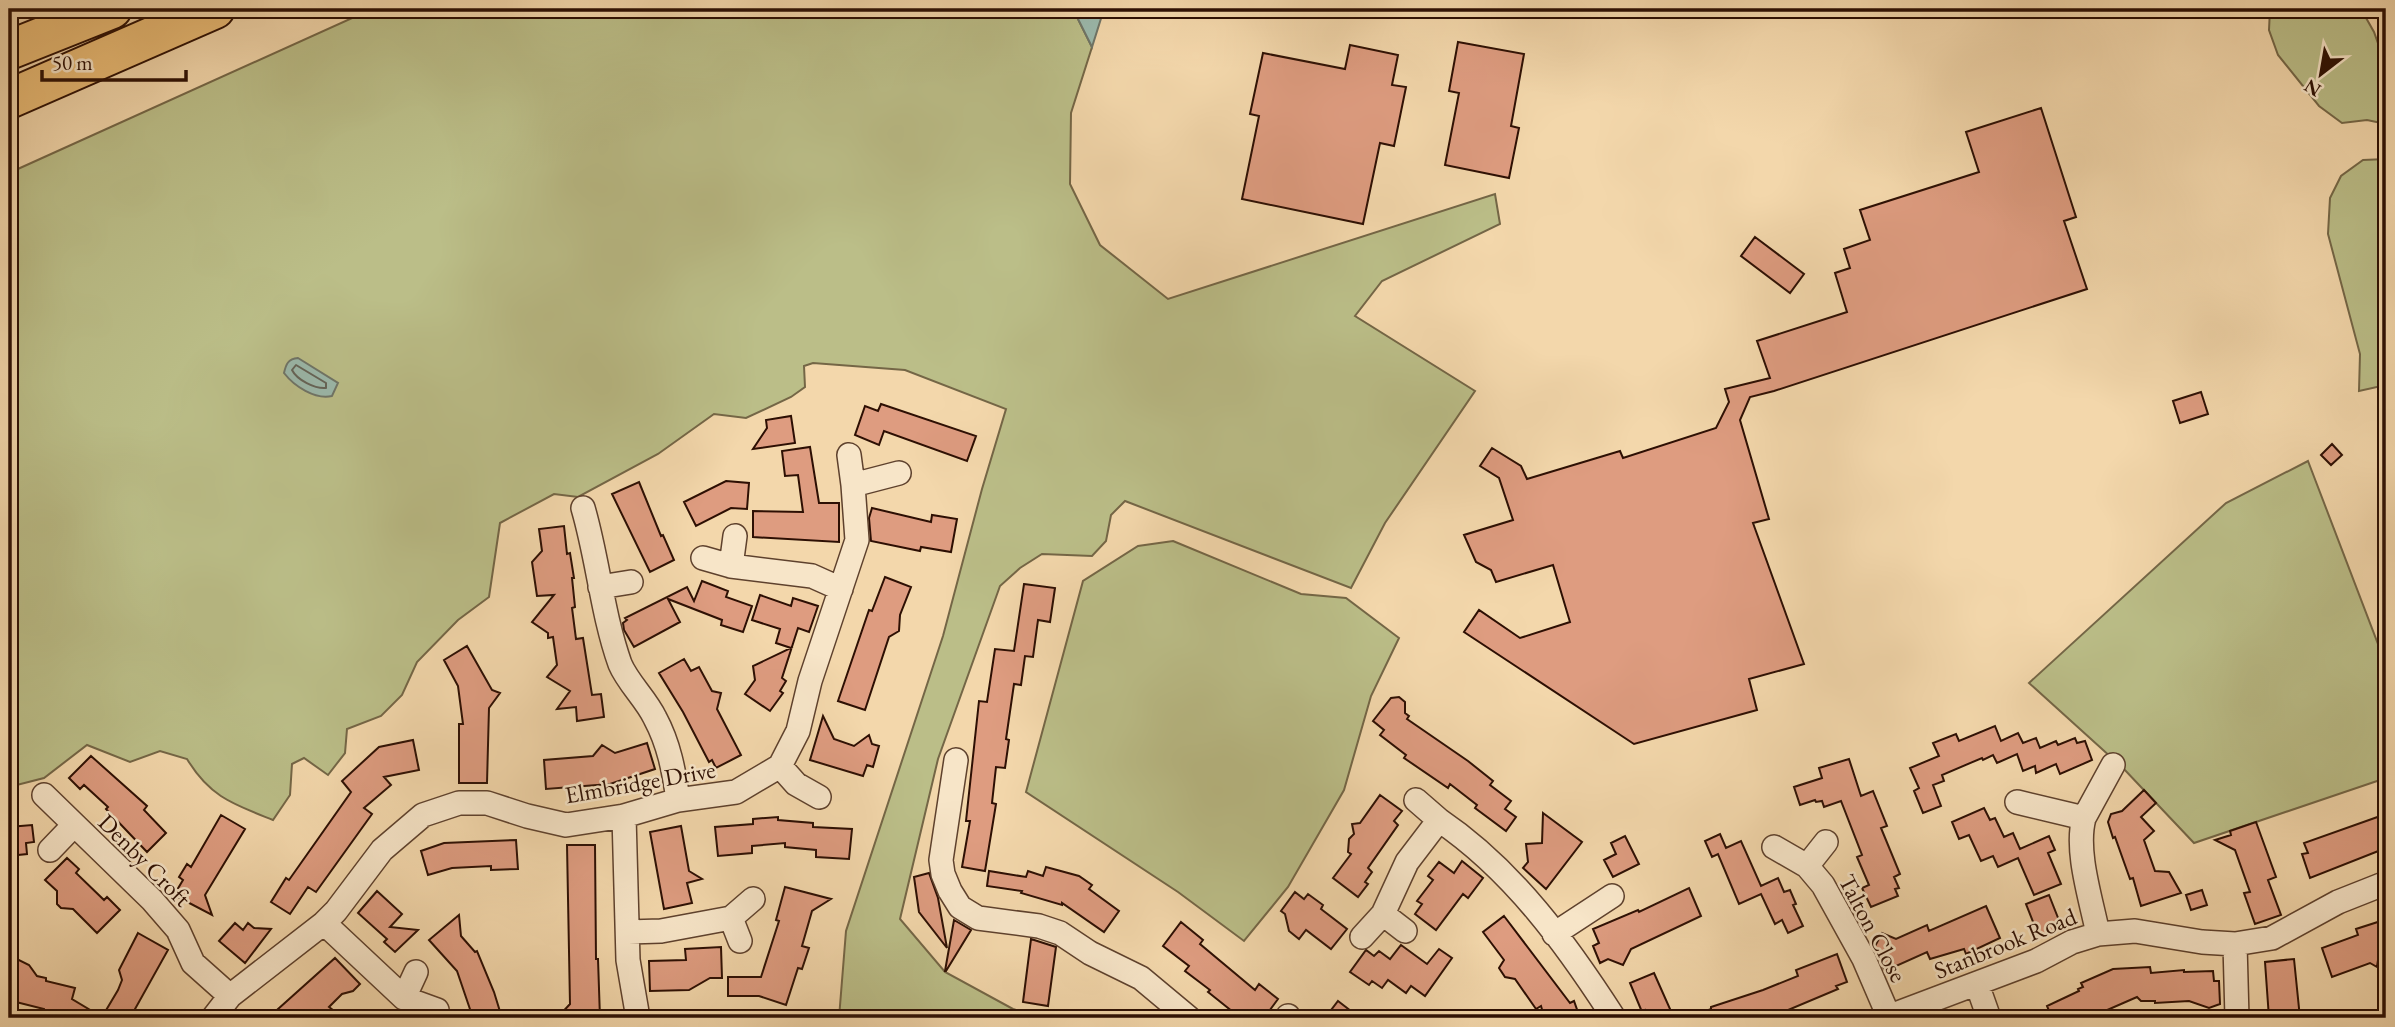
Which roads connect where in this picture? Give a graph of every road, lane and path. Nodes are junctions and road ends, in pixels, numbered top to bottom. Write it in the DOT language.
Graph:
graph roads {
  1 [pos="112,9"];
  2 [pos="215,9"];
  3 [pos="9,50"];
  4 [pos="9,99"];
  5 [pos="849,455"];
  6 [pos="899,473"];
  7 [pos="853,485"];
  8 [pos="583,508"];
  9 [pos="735,536"];
  10 [pos="703,558"];
  11 [pos="731,566"];
  12 [pos="631,582"];
  13 [pos="600,587"];
  14 [pos="841,589"];
  15 [pos="956,760"];
  16 [pos="2113,765"];
  17 [pos="780,766"];
  18 [pos="44,795"];
  19 [pos="818,797"];
  20 [pos="678,800"];
  21 [pos="1416,800"];
  22 [pos="2017,802"];
  23 [pos="624,816"];
  24 [pos="2084,818"];
  25 [pos="1439,820"];
  26 [pos="74,825"];
  27 [pos="1826,842"];
  28 [pos="1774,847"];
  29 [pos="50,850"];
  30 [pos="1807,866"];
  31 [pos="2386,883"];
  32 [pos="1612,896"];
  33 [pos="753,899"];
  34 [pos="1383,914"];
  35 [pos="731,918"];
  36 [pos="324,923"];
  37 [pos="1405,931"];
  38 [pos="628,932"];
  39 [pos="1554,934"];
  40 [pos="2098,934"];
  41 [pos="1362,937"];
  42 [pos="740,941"];
  43 [pos="2235,944"];
  44 [pos="416,972"];
  45 [pos="1977,984"];
  46 [pos="230,996"];
  47 [pos="404,998"];
  48 [pos="437,1010"];
  49 [pos="213,1018"];
  50 [pos="638,1018"];
  51 [pos="1189,1018"];
  52 [pos="1614,1018"];
  53 [pos="1887,1018"];
  54 [pos="1989,1018"];
  55 [pos="2237,1018"];
  1 -- 3 [label="highway"];
  2 -- 4 [label="highway"];
  5 -- 7 [label="street"];
  6 -- 7 [label="street"];
  7 -- 14 [label="street"];
  8 -- 13 [label="street"];
  9 -- 11 [label="street"];
  10 -- 11 [label="street"];
  11 -- 14 [label="street"];
  12 -- 13 [label="street"];
  13 -- 20 [label="street"];
  14 -- 17 [label="street"];
  15 -- 51 [label="street"];
  16 -- 24 [label="street"];
  17 -- 19 [label="street"];
  17 -- 20 [label="street, Elmbridge Drive"];
  18 -- 26 [label="street, Denby Croft"];
  20 -- 23 [label="street, Elmbridge Drive"];
  21 -- 25 [label="street"];
  22 -- 24 [label="street"];
  23 -- 36 [label="street, Elmbridge Drive"];
  23 -- 38 [label="street"];
  24 -- 40 [label="street"];
  25 -- 34 [label="street"];
  25 -- 39 [label="street"];
  26 -- 29 [label="street, Denby Croft"];
  26 -- 46 [label="street, Denby Croft"];
  27 -- 30 [label="street, Talton Close"];
  28 -- 30 [label="street, Talton Close"];
  30 -- 53 [label="street, Talton Close"];
  31 -- 43 [label="street, Stanbrook Road"];
  32 -- 39 [label="street"];
  33 -- 35 [label="street"];
  34 -- 37 [label="street"];
  34 -- 41 [label="street"];
  35 -- 38 [label="street"];
  35 -- 42 [label="street"];
  36 -- 46 [label="street, Elmbridge Drive"];
  36 -- 47 [label="street"];
  38 -- 50 [label="street"];
  39 -- 52 [label="street"];
  40 -- 43 [label="street, Stanbrook Road"];
  40 -- 45 [label="street, Stanbrook Road"];
  43 -- 55 [label="street"];
  44 -- 47 [label="street"];
  45 -- 53 [label="street, Stanbrook Road"];
  45 -- 54 [label="street"];
  46 -- 49 [label="street, Elmbridge Drive"];
  47 -- 48 [label="street"];
}
